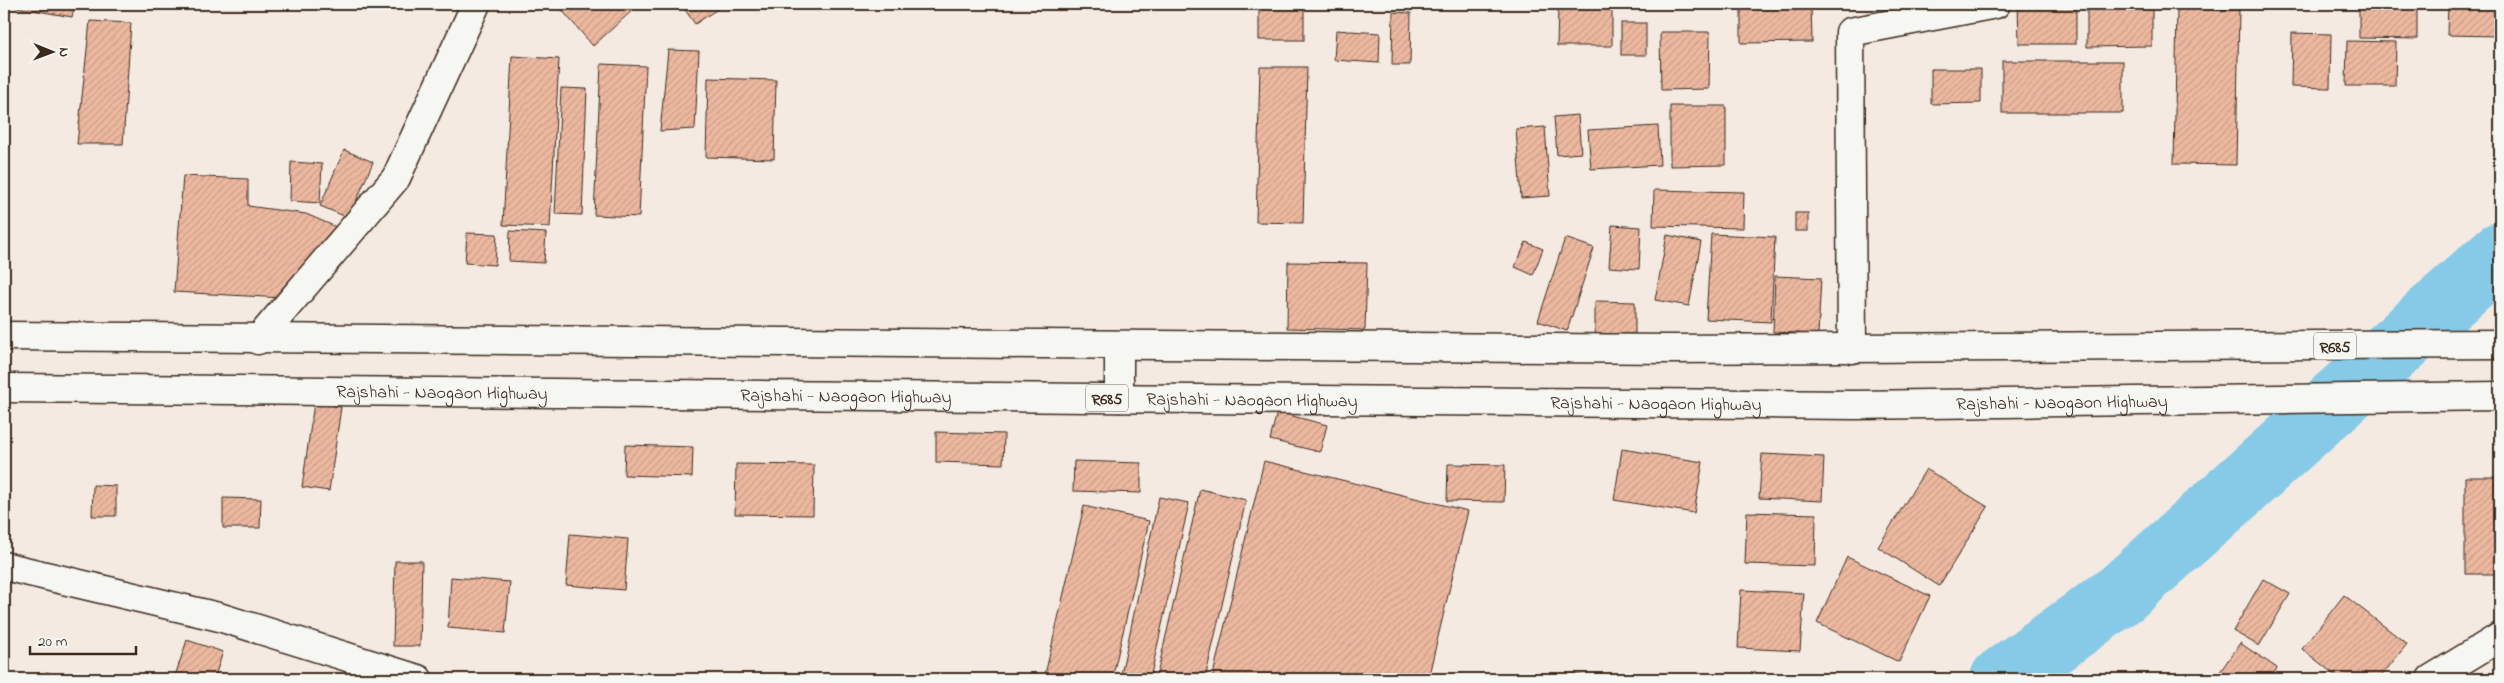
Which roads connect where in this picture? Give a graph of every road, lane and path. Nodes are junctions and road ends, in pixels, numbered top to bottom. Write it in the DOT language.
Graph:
graph roads {
  1 [pos="476,4"];
  2 [pos="1996,4"];
  3 [pos="4,336"];
  4 [pos="258,340"];
  5 [pos="2500,344"];
  6 [pos="1119,346"];
  7 [pos="1852,349"];
  8 [pos="4,388"];
  9 [pos="2500,396"];
  10 [pos="1120,398"];
  11 [pos="4,566"];
  12 [pos="2500,637"];
  13 [pos="418,679"];
  14 [pos="2431,679"];
  1 -- 4 [label="main road"];
  2 -- 7 [label="main road"];
  3 -- 4 [label="main road, R685"];
  4 -- 6 [label="main road, R685"];
  5 -- 7 [label="main road, R685"];
  6 -- 7 [label="main road, R685"];
  6 -- 10 [label="main road"];
  8 -- 10 [label="main road, Rajshahi - Naogaon Highway / R685"];
  9 -- 10 [label="main road, Rajshahi - Naogaon Highway / R685"];
  11 -- 13 [label="main road"];
  12 -- 14 [label="main road"];
}
